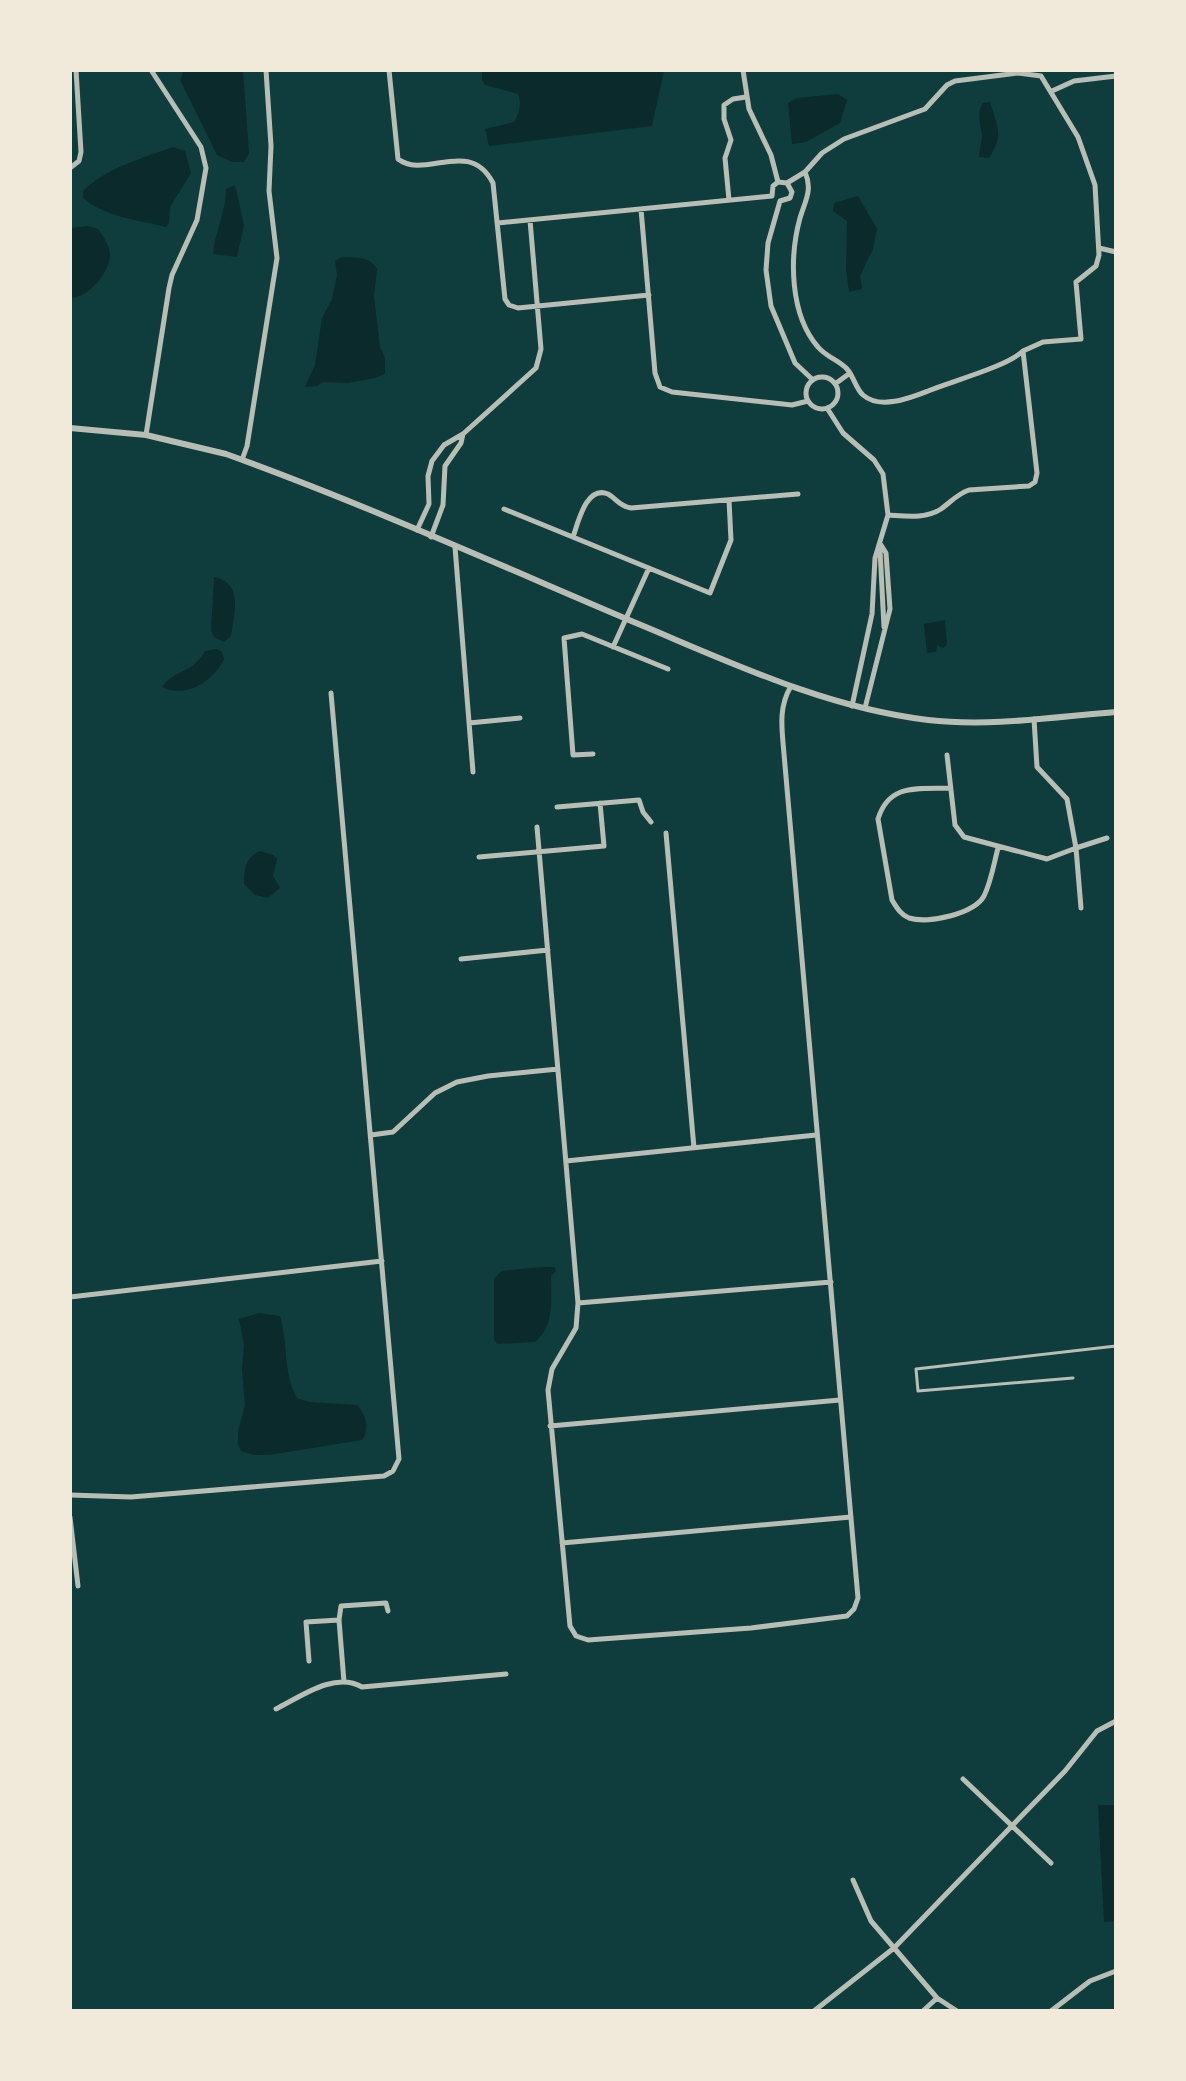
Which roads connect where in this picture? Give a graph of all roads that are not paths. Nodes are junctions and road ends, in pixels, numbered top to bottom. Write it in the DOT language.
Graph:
graph roads {
  1 [pos="76,70"];
  2 [pos="151,70"];
  3 [pos="266,70"];
  4 [pos="389,70"];
  5 [pos="743,70"];
  6 [pos="1116,76"];
  7 [pos="1052,91"];
  8 [pos="746,97"];
  9 [pos="70,168"];
  10 [pos="805,172"];
  11 [pos="778,182"];
  12 [pos="787,183"];
  13 [pos="772,196"];
  14 [pos="729,200"];
  15 [pos="780,201"];
  16 [pos="641,209"];
  17 [pos="530,220"];
  18 [pos="498,223"];
  19 [pos="1099,248"];
  20 [pos="1116,252"];
  21 [pos="649,295"];
  22 [pos="538,306"];
  23 [pos="1023,351"];
  24 [pos="850,373"];
  25 [pos="813,380"];
  26 [pos="835,384"];
  27 [pos="808,401"];
  28 [pos="827,408"];
  29 [pos="70,428"];
  30 [pos="463,434"];
  31 [pos="146,435"];
  32 [pos="242,460"];
  33 [pos="798,494"];
  34 [pos="429,500"];
  35 [pos="729,500"];
  36 [pos="443,505"];
  37 [pos="504,509"];
  38 [pos="888,515"];
  39 [pos="417,531"];
  40 [pos="431,537"];
  41 [pos="573,537"];
  42 [pos="880,545"];
  43 [pos="455,547"];
  44 [pos="649,568"];
  45 [pos="872,595"];
  46 [pos="882,596"];
  47 [pos="626,619"];
  48 [pos="884,627"];
  49 [pos="613,647"];
  50 [pos="668,669"];
  51 [pos="791,686"];
  52 [pos="331,693"];
  53 [pos="852,706"];
  54 [pos="865,708"];
  55 [pos="1116,712"];
  56 [pos="520,718"];
  57 [pos="1034,719"];
  58 [pos="469,723"];
  59 [pos="593,754"];
  60 [pos="947,755"];
  61 [pos="473,772"];
  62 [pos="950,788"];
  63 [pos="600,803"];
  64 [pos="557,807"];
  65 [pos="651,822"];
  66 [pos="537,827"];
  67 [pos="666,833"];
  68 [pos="1107,838"];
  69 [pos="999,847"];
  70 [pos="1076,848"];
  71 [pos="540,853"];
  72 [pos="479,857"];
  73 [pos="1081,908"];
  74 [pos="548,950"];
  75 [pos="461,959"];
  76 [pos="558,1069"];
  77 [pos="371,1135"];
  78 [pos="816,1135"];
  79 [pos="694,1148"];
  80 [pos="566,1161"];
  81 [pos="382,1261"];
  82 [pos="831,1282"];
  83 [pos="70,1297"];
  84 [pos="578,1303"];
  85 [pos="1116,1346"];
  86 [pos="1073,1378"];
  87 [pos="840,1400"];
  88 [pos="550,1426"];
  89 [pos="70,1495"];
  90 [pos="70,1517"];
  91 [pos="851,1517"];
  92 [pos="562,1543"];
  93 [pos="78,1586"];
  94 [pos="388,1611"];
  95 [pos="339,1620"];
  96 [pos="309,1661"];
  97 [pos="506,1674"];
  98 [pos="344,1682"];
  99 [pos="276,1709"];
  100 [pos="1116,1721"];
  101 [pos="963,1779"];
  102 [pos="1011,1826"];
  103 [pos="1051,1863"];
  104 [pos="853,1880"];
  105 [pos="894,1948"];
  106 [pos="1116,1971"];
  107 [pos="937,1998"];
  108 [pos="814,2011"];
  109 [pos="923,2011"];
  110 [pos="957,2011"];
  111 [pos="1051,2011"];
  1 -- 9 [label="street"];
  2 -- 31 [label="street"];
  3 -- 32 [label="street"];
  4 -- 18 [label="street"];
  5 -- 8 [label="street"];
  6 -- 7 [label="street"];
  7 -- 10 [label="street"];
  7 -- 19 [label="street"];
  8 -- 11 [label="street"];
  8 -- 14 [label="street"];
  10 -- 12 [label="street"];
  10 -- 24 [label="street"];
  11 -- 12 [label="street"];
  11 -- 13 [label="street"];
  12 -- 15 [label="street"];
  13 -- 14 [label="street"];
  13 -- 15 [label="street"];
  14 -- 16 [label="street"];
  15 -- 25 [label="street"];
  16 -- 17 [label="street"];
  16 -- 21 [label="street"];
  17 -- 18 [label="street"];
  17 -- 22 [label="street"];
  18 -- 22 [label="street"];
  19 -- 20 [label="street"];
  19 -- 23 [label="street"];
  21 -- 22 [label="street"];
  21 -- 27 [label="street"];
  22 -- 30 [label="street"];
  23 -- 24 [label="street"];
  23 -- 38 [label="street"];
  24 -- 26 [label="street"];
  25 -- 26 [label="street"];
  25 -- 27 [label="street"];
  26 -- 28 [label="street"];
  27 -- 28 [label="street"];
  28 -- 38 [label="street"];
  29 -- 31 [label="street"];
  30 -- 34 [label="street"];
  30 -- 36 [label="street"];
  31 -- 32 [label="street"];
  32 -- 39 [label="street"];
  33 -- 35 [label="street"];
  34 -- 36 [label="street"];
  34 -- 39 [label="street"];
  35 -- 41 [label="street"];
  35 -- 44 [label="street"];
  36 -- 40 [label="street"];
  37 -- 41 [label="street"];
  38 -- 42 [label="street"];
  39 -- 40 [label="street"];
  40 -- 43 [label="street"];
  41 -- 44 [label="street"];
  42 -- 45 [label="street"];
  42 -- 46 [label="street"];
  42 -- 48 [label="street"];
  43 -- 47 [label="street"];
  43 -- 58 [label="street"];
  44 -- 47 [label="street"];
  45 -- 46 [label="street"];
  45 -- 53 [label="street"];
  46 -- 48 [label="street"];
  47 -- 49 [label="street"];
  47 -- 51 [label="street"];
  48 -- 54 [label="street"];
  49 -- 50 [label="street"];
  49 -- 59 [label="street"];
  51 -- 53 [label="street"];
  51 -- 78 [label="street"];
  52 -- 77 [label="street"];
  53 -- 54 [label="street"];
  54 -- 57 [label="street"];
  55 -- 57 [label="street"];
  56 -- 58 [label="street"];
  57 -- 70 [label="street"];
  58 -- 61 [label="street"];
  60 -- 62 [label="street"];
  62 -- 69 [label="street"];
  62 -- 69 [label="street"];
  63 -- 64 [label="street"];
  63 -- 65 [label="street"];
  63 -- 71 [label="street"];
  66 -- 71 [label="street"];
  67 -- 79 [label="street"];
  68 -- 70 [label="street"];
  69 -- 70 [label="street"];
  70 -- 73 [label="street"];
  71 -- 72 [label="street"];
  71 -- 74 [label="street"];
  74 -- 75 [label="street"];
  74 -- 76 [label="street"];
  76 -- 77 [label="street"];
  76 -- 80 [label="street"];
  77 -- 81 [label="street"];
  78 -- 79 [label="street"];
  78 -- 82 [label="street"];
  79 -- 80 [label="street"];
  80 -- 84 [label="street"];
  81 -- 83 [label="street"];
  81 -- 89 [label="street"];
  82 -- 84 [label="street"];
  82 -- 87 [label="street"];
  84 -- 88 [label="street"];
  85 -- 86 [label="lane"];
  87 -- 88 [label="street"];
  87 -- 91 [label="street"];
  88 -- 92 [label="street"];
  90 -- 93 [label="street"];
  91 -- 92 [label="street"];
  91 -- 92 [label="street"];
  94 -- 95 [label="street"];
  95 -- 96 [label="street"];
  95 -- 98 [label="street"];
  97 -- 98 [label="street"];
  98 -- 99 [label="street"];
  100 -- 102 [label="street"];
  101 -- 102 [label="street"];
  102 -- 103 [label="street"];
  102 -- 105 [label="street"];
  104 -- 105 [label="street"];
  105 -- 107 [label="street"];
  105 -- 108 [label="street"];
  106 -- 111 [label="street"];
  107 -- 109 [label="street"];
  107 -- 110 [label="street"];
}
